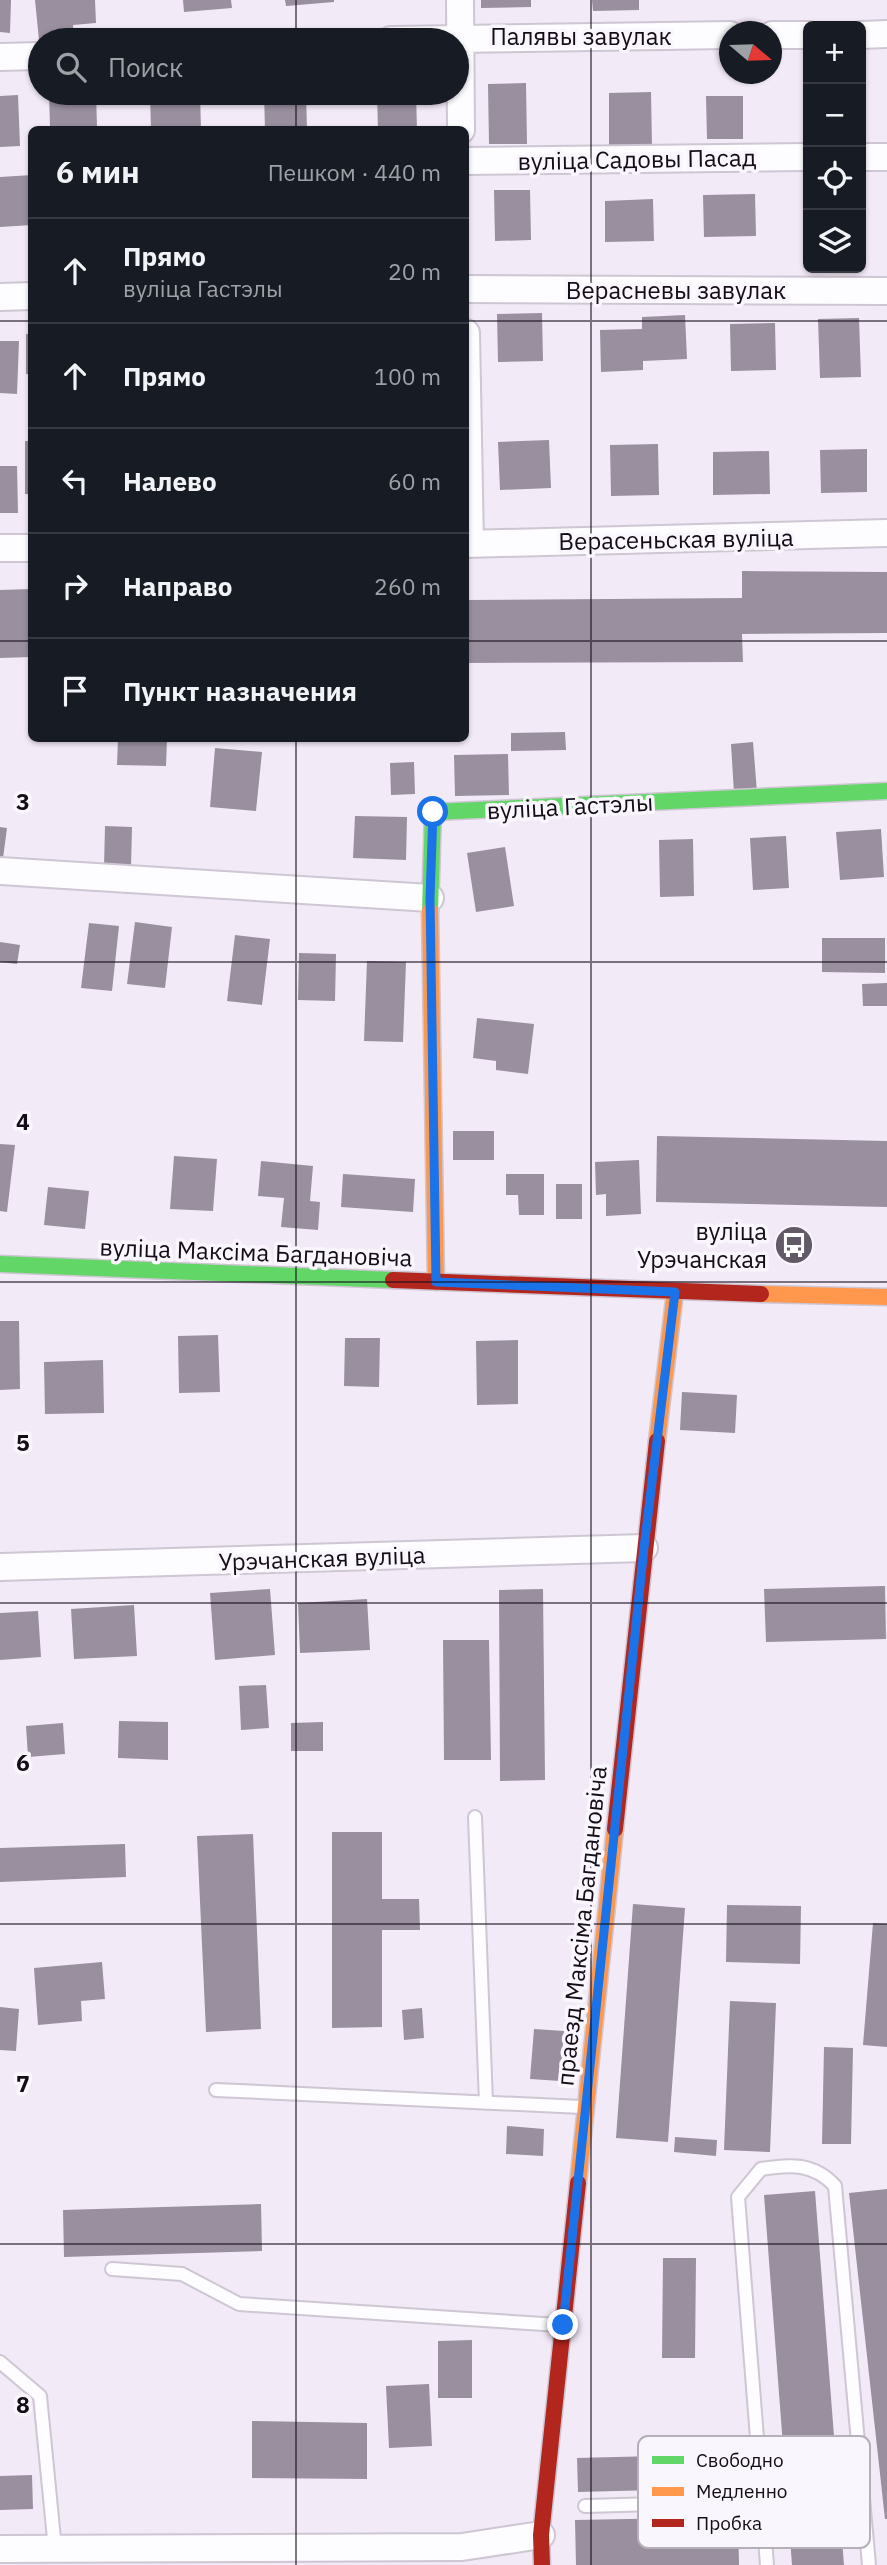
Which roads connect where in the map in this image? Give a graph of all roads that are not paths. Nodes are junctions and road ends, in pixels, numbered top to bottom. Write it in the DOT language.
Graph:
graph roads {
  1 [pos="460,0"];
  2 [pos="461,28"];
  3 [pos="887,34"];
  4 [pos="782,35"];
  5 [pos="803,35"];
  6 [pos="866,35"];
  7 [pos="719,36"];
  8 [pos="469,37"];
  9 [pos="28,56"];
  10 [pos="0,57"];
  11 [pos="461,105"];
  12 [pos="461,126"];
  13 [pos="866,157"];
  14 [pos="887,157"];
  15 [pos="803,158"];
  16 [pos="469,161"];
  17 [pos="469,289"];
  18 [pos="887,291"];
  19 [pos="0,296"];
  20 [pos="28,296"];
  21 [pos="887,533"];
  22 [pos="469,544"];
  23 [pos="0,548"];
  24 [pos="28,548"];
  25 [pos="887,791"];
  26 [pos="0,871"];
  27 [pos="430,898"];
  28 [pos="0,1264"];
  29 [pos="436,1282"];
  30 [pos="675,1292"];
  31 [pos="887,1297"];
  32 [pos="644,1548"];
  33 [pos="0,1567"];
  34 [pos="475,1817"];
  35 [pos="216,2091"];
  36 [pos="486,2103"];
  37 [pos="586,2107"];
  38 [pos="113,2269"];
  39 [pos="563,2325"];
  40 [pos="0,2362"];
  41 [pos="757,2436"];
  42 [pos="857,2436"];
  43 [pos="638,2505"];
  44 [pos="585,2506"];
  45 [pos="541,2535"];
  46 [pos="0,2549"];
  47 [pos="55,2549"];
  48 [pos="542,2565"];
  1 -- 2 [label="street"];
  3 -- 6 [label="street"];
  4 -- 5 [label="street"];
  7 -- 8 [label="street, Палявы завулак"];
  9 -- 10 [label="street"];
  11 -- 12 [label="street"];
  13 -- 14 [label="street"];
  15 -- 16 [label="street, вуліца Садовы Пасад"];
  17 -- 18 [label="street, Верасневы завулак"];
  19 -- 20 [label="street"];
  21 -- 22 [label="street, Верасеньская вуліца"];
  23 -- 24 [label="street"];
  25 -- 27 [label="street, вуліца Гастэлы"];
  26 -- 27 [label="street"];
  27 -- 29 [label="street"];
  28 -- 29 [label="street, вуліца Максіма Багдановіча"];
  29 -- 30 [label="street, вуліца Максіма Багдановіча"];
  30 -- 31 [label="street, вуліца Максіма Багдановіча"];
  30 -- 32 [label="street, праезд Максіма Багдановіча"];
  32 -- 33 [label="street, Урэчанская вуліца"];
  32 -- 37 [label="street, праезд Максіма Багдановіча"];
  34 -- 36 [label="lane"];
  35 -- 36 [label="lane"];
  36 -- 37 [label="lane"];
  37 -- 39 [label="street, праезд Максіма Багдановіча"];
  38 -- 39 [label="lane"];
  39 -- 45 [label="street, праезд Максіма Багдановіча"];
  40 -- 47 [label="lane"];
  41 -- 42 [label="lane"];
  43 -- 44 [label="lane"];
  45 -- 47 [label="street"];
  45 -- 48 [label="street, праезд Максіма Багдановіча"];
  46 -- 47 [label="street"];
}
